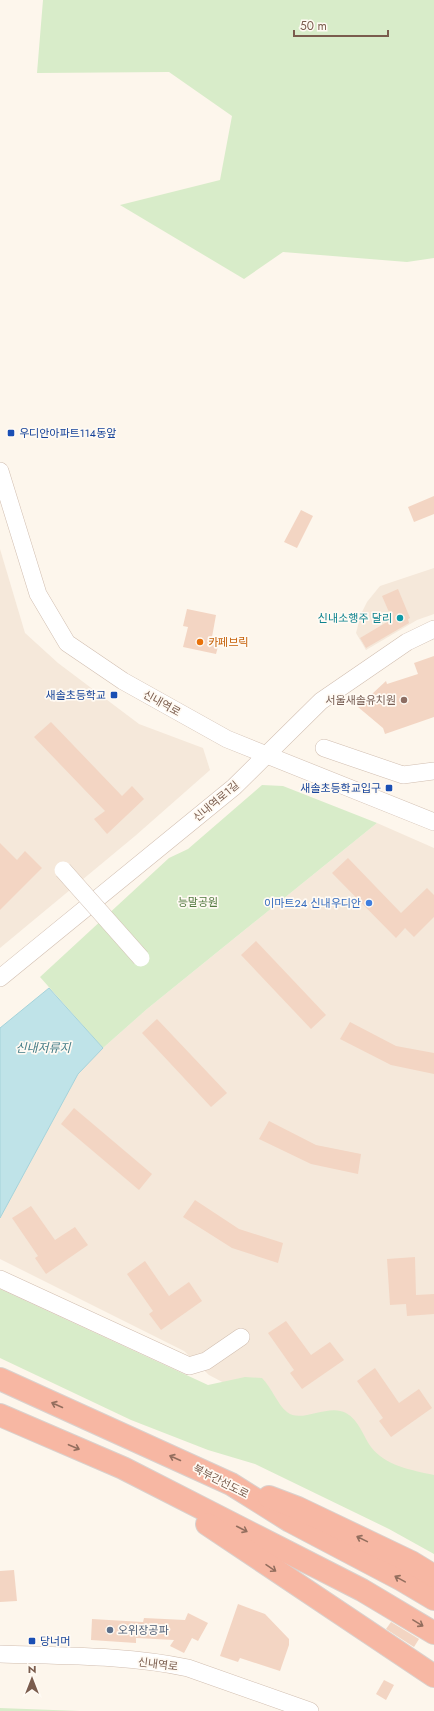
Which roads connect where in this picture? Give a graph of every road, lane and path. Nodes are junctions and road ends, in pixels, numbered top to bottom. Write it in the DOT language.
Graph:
graph roads {
  1 [pos="0,471"];
  2 [pos="434,629"];
  3 [pos="324,748"];
  4 [pos="267,755"];
  5 [pos="434,771"];
  6 [pos="434,822"];
  7 [pos="63,870"];
  8 [pos="141,958"];
  9 [pos="0,978"];
  10 [pos="0,1279"];
  11 [pos="241,1337"];
  12 [pos="0,1379"];
  13 [pos="0,1416"];
  14 [pos="123,1468"];
  15 [pos="231,1484"];
  16 [pos="434,1576"];
  17 [pos="434,1599"];
  18 [pos="434,1633"];
  19 [pos="0,1654"];
  20 [pos="434,1676"];
  21 [pos="310,1711"];
  1 -- 4 [label="street, 신내역로"];
  2 -- 4 [label="street, 신내역로1길"];
  3 -- 5 [label="street"];
  4 -- 6 [label="street, 신내역로"];
  4 -- 9 [label="street, 신내역로1길"];
  7 -- 8 [label="street, bridge"];
  10 -- 11 [label="street"];
  15 -- 12 [label="highway, 북부간선도로, one-way"];
  13 -- 14 [label="highway, one-way"];
  14 -- 18 [label="highway, one-way"];
  14 -- 20 [label="highway, one-way"];
  16 -- 15 [label="highway, one-way"];
  17 -- 15 [label="highway, 북부간선도로, one-way"];
  19 -- 21 [label="street, 신내역로"];
}
